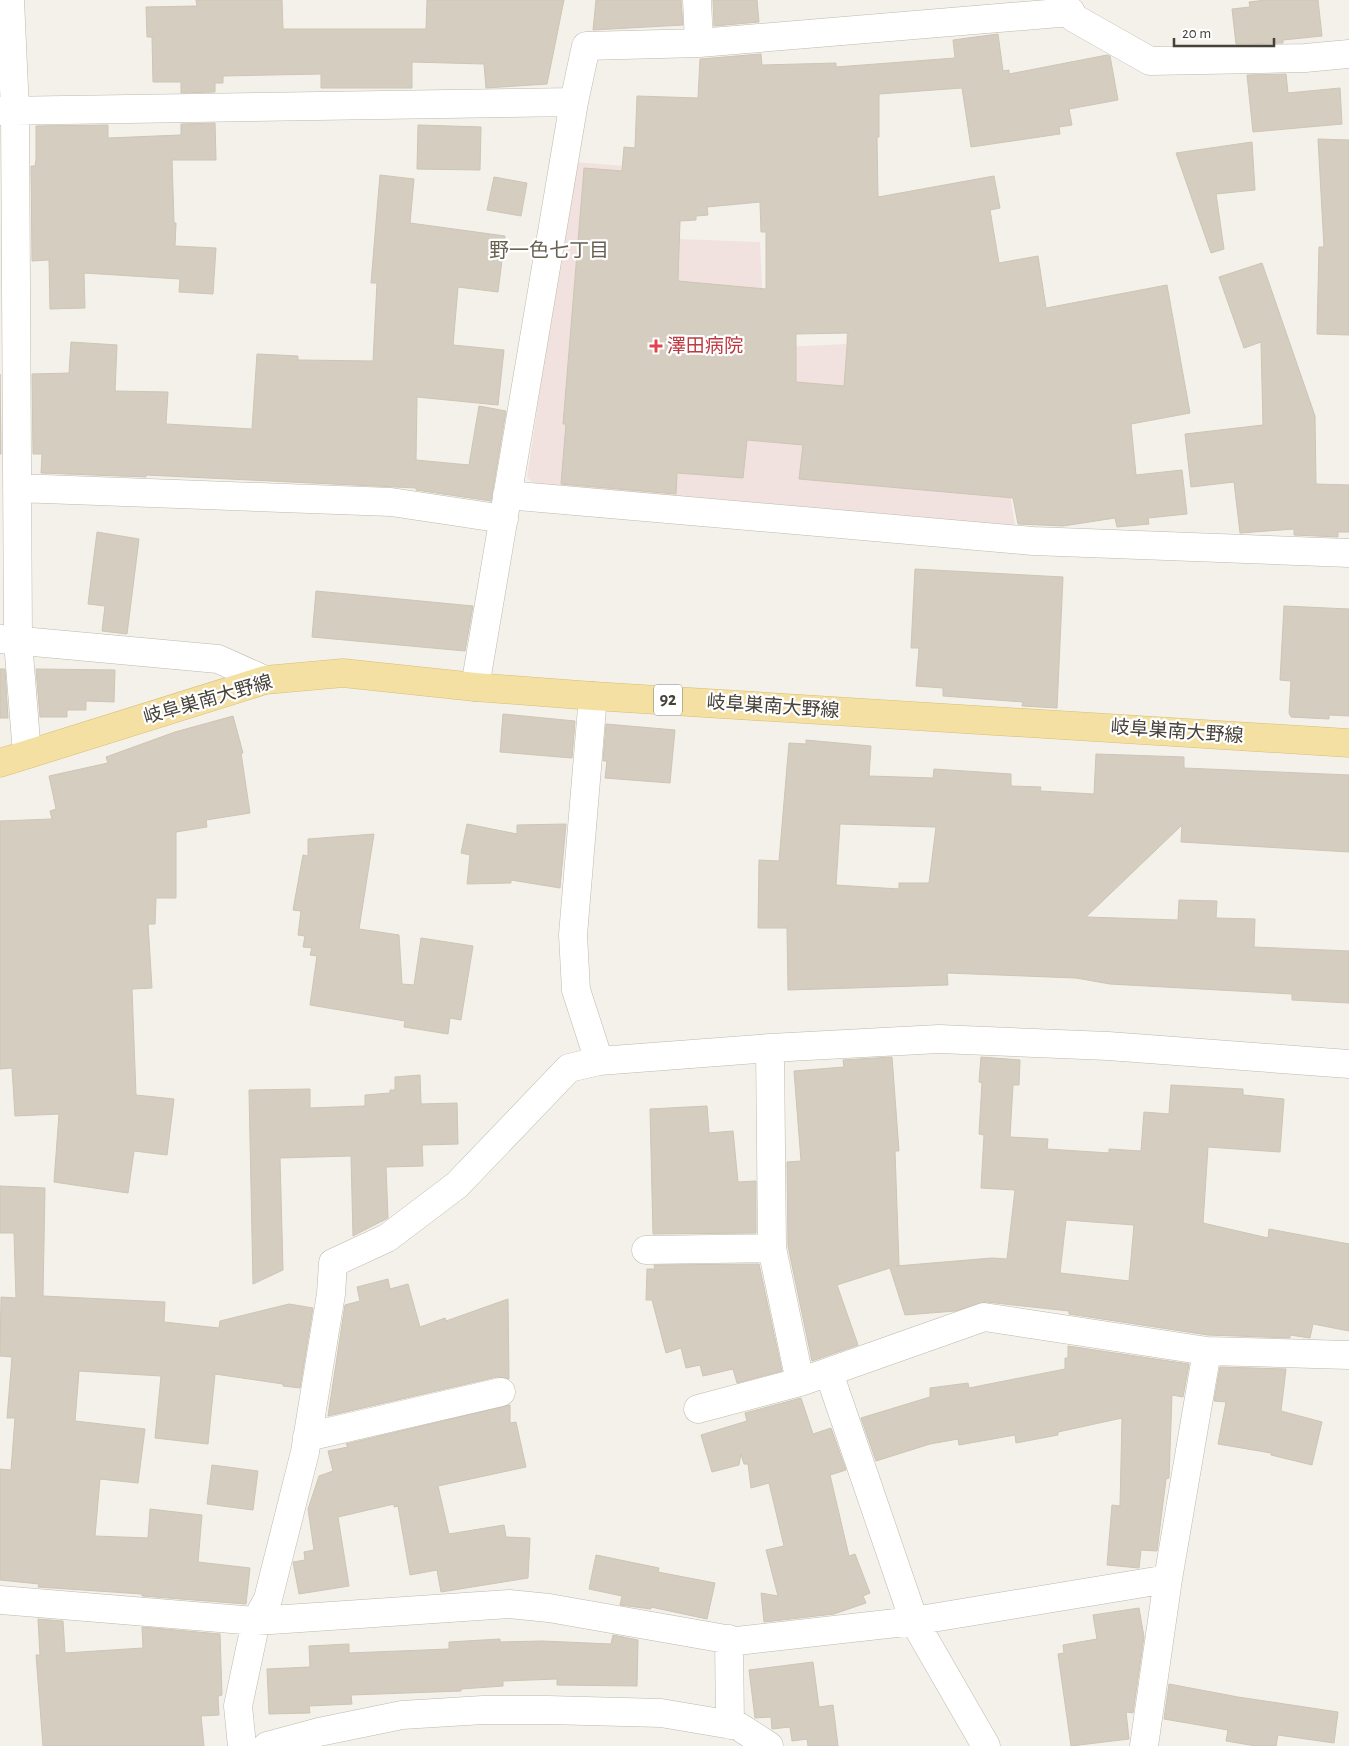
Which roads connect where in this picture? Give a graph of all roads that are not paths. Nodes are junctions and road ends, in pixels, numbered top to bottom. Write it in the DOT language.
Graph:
graph roads {
  1 [pos="10,0"];
  2 [pos="697,0"];
  3 [pos="699,43"];
  4 [pos="1349,54"];
  5 [pos="574,102"];
  6 [pos="7,110"];
  7 [pos="8,341"];
  8 [pos="17,488"];
  9 [pos="506,507"];
  10 [pos="1349,553"];
  11 [pos="9,640"];
  12 [pos="265,680"];
  13 [pos="475,687"];
  14 [pos="593,696"];
  15 [pos="1349,743"];
  16 [pos="27,754"];
  17 [pos="0,764"];
  18 [pos="770,1048"];
  19 [pos="599,1061"];
  20 [pos="1349,1064"];
  21 [pos="772,1248"];
  22 [pos="646,1250"];
  23 [pos="1207,1352"];
  24 [pos="1349,1355"];
  25 [pos="829,1373"];
  26 [pos="800,1382"];
  27 [pos="501,1392"];
  28 [pos="698,1409"];
  29 [pos="307,1437"];
  30 [pos="1168,1579"];
  31 [pos="0,1600"];
  32 [pos="256,1621"];
  33 [pos="914,1621"];
  34 [pos="729,1640"];
  35 [pos="730,1725"];
  36 [pos="242,1746"];
  37 [pos="267,1746"];
  38 [pos="769,1746"];
  39 [pos="986,1746"];
  40 [pos="1144,1746"];
  1 -- 6 [label="street"];
  2 -- 3 [label="street"];
  3 -- 4 [label="street"];
  3 -- 5 [label="street"];
  5 -- 6 [label="street"];
  5 -- 9 [label="street"];
  6 -- 7 [label="street"];
  7 -- 8 [label="street"];
  8 -- 9 [label="street"];
  8 -- 11 [label="street"];
  9 -- 10 [label="street"];
  9 -- 13 [label="street"];
  11 -- 12 [label="street"];
  11 -- 16 [label="street"];
  12 -- 13 [label="main road, 岐阜巣南大野線 / 92"];
  12 -- 16 [label="main road, 岐阜巣南大野線 / 92"];
  13 -- 14 [label="main road, 岐阜巣南大野線 / 92"];
  14 -- 15 [label="main road, 岐阜巣南大野線 / 92"];
  14 -- 19 [label="street"];
  16 -- 17 [label="main road, 岐阜巣南大野線 / 92"];
  18 -- 19 [label="street"];
  18 -- 20 [label="street"];
  18 -- 21 [label="street"];
  19 -- 29 [label="street"];
  21 -- 22 [label="street"];
  21 -- 26 [label="street"];
  23 -- 24 [label="street"];
  23 -- 25 [label="street"];
  23 -- 30 [label="street"];
  25 -- 26 [label="street"];
  25 -- 33 [label="street"];
  26 -- 28 [label="street"];
  27 -- 29 [label="street"];
  29 -- 32 [label="street"];
  30 -- 33 [label="street"];
  30 -- 40 [label="street"];
  31 -- 32 [label="street"];
  32 -- 34 [label="street"];
  32 -- 36 [label="street"];
  33 -- 34 [label="street"];
  33 -- 39 [label="street"];
  34 -- 35 [label="street"];
  35 -- 37 [label="street"];
  35 -- 38 [label="street"];
}
